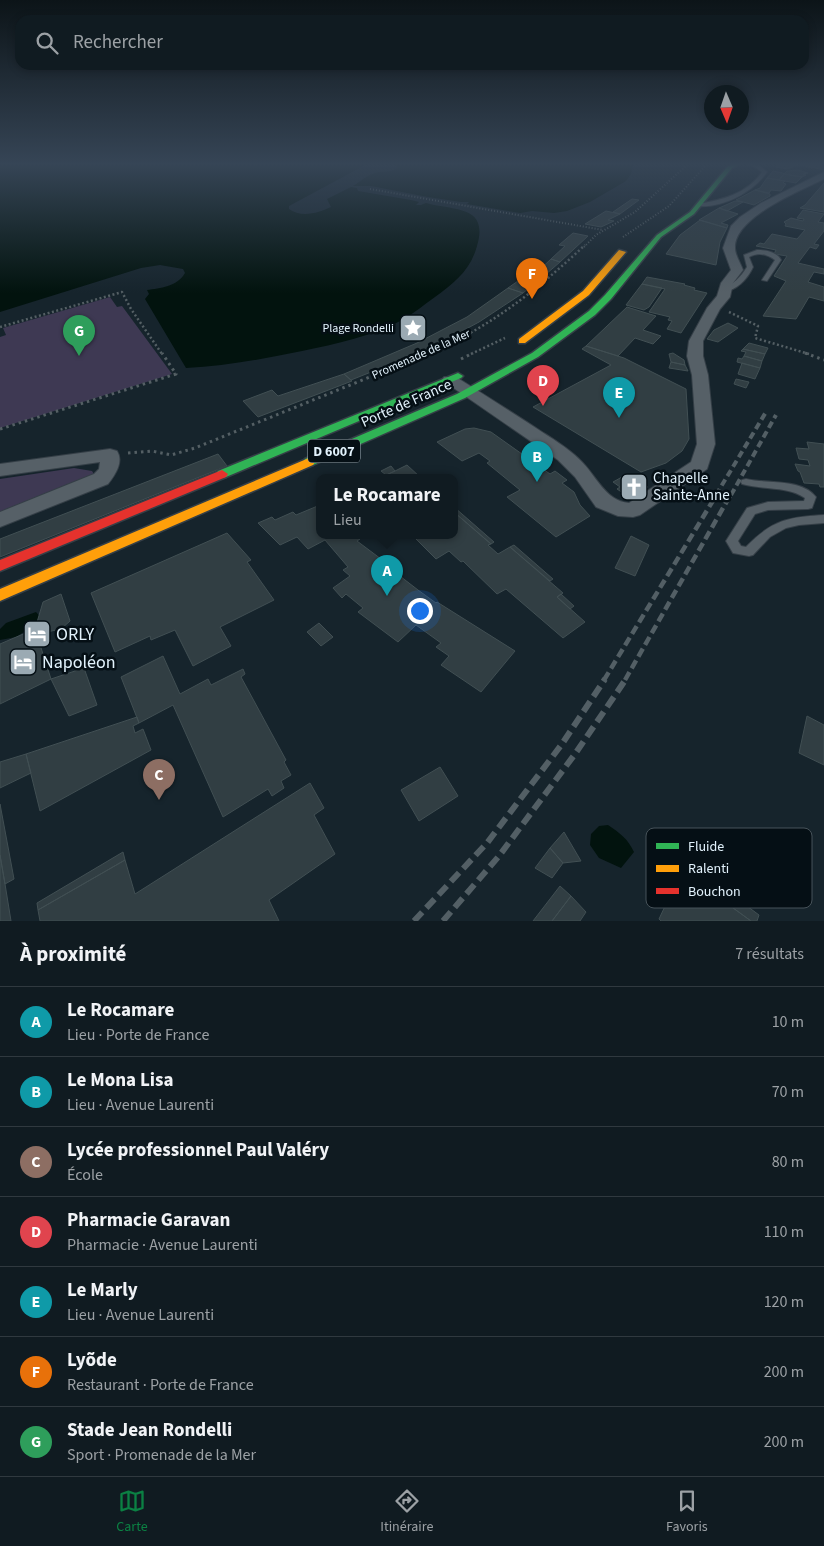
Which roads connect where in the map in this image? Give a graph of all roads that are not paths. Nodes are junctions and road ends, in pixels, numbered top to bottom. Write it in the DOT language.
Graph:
graph roads {
  1 [pos="683,207"];
  2 [pos="697,207"];
  3 [pos="762,207"];
  4 [pos="651,228"];
  5 [pos="625,243"];
  6 [pos="765,280"];
  7 [pos="725,290"];
  8 [pos="516,345"];
  9 [pos="472,370"];
  10 [pos="450,380"];
  11 [pos="469,392"];
  12 [pos="0,470"];
  13 [pos="746,482"];
  14 [pos="824,518"];
  15 [pos="0,520"];
  16 [pos="0,566"];
  17 [pos="0,595"];
  1 -- 4 [label="main road"];
  2 -- 11 [label="main road, Porte de France / D 6007"];
  3 -- 7 [label="street"];
  5 -- 8 [label="main road"];
  6 -- 7 [label="lane"];
  7 -- 11 [label="street"];
  9 -- 10 [label="main road, Porte de France / D 6007"];
  10 -- 11 [label="street"];
  10 -- 16 [label="main road, Porte de France / D 6007"];
  11 -- 17 [label="main road, Porte de France / D 6007"];
  12 -- 15 [label="street"];
  13 -- 14 [label="lane"];
}
